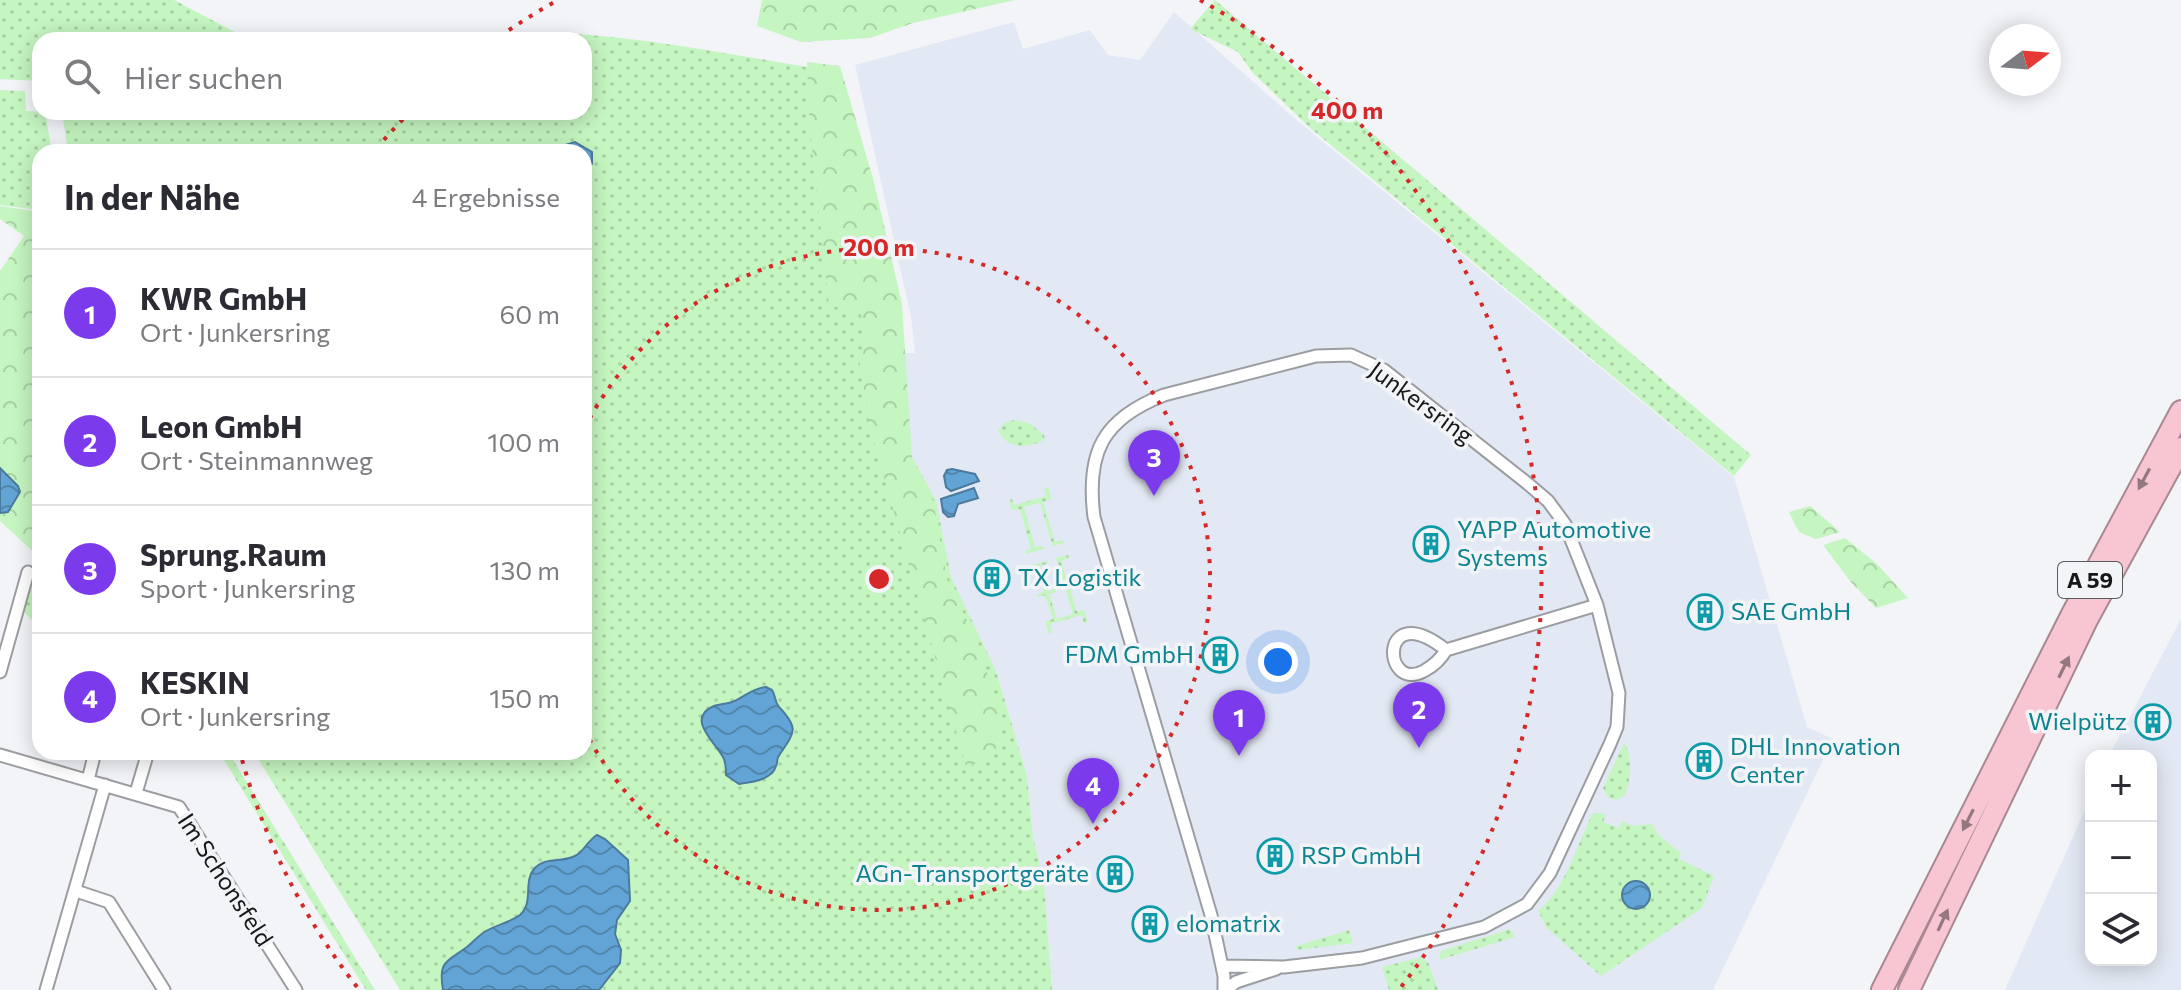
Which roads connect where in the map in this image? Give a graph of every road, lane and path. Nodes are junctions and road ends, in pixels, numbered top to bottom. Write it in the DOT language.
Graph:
graph roads {
  1 [pos="2181,411"];
  2 [pos="2181,448"];
  3 [pos="28,572"];
  4 [pos="1597,605"];
  5 [pos="1446,650"];
  6 [pos="0,672"];
  7 [pos="0,755"];
  8 [pos="93,760"];
  9 [pos="146,760"];
  10 [pos="88,780"];
  11 [pos="105,785"];
  12 [pos="136,793"];
  13 [pos="76,891"];
  14 [pos="1222,966"];
  15 [pos="1284,967"];
  16 [pos="46,990"];
  17 [pos="164,990"];
  18 [pos="296,990"];
  19 [pos="1225,990"];
  20 [pos="1882,990"];
  21 [pos="1909,990"];
  1 -- 20 [label="highway, A 59, one-way"];
  21 -- 2 [label="highway, A 59, one-way"];
  3 -- 6 [label="street"];
  4 -- 5 [label="street"];
  4 -- 14 [label="street, Junkersring"];
  4 -- 15 [label="street, Junkersring"];
  5 -- 5 [label="street"];
  7 -- 10 [label="street, Im Schonsfeld"];
  8 -- 10 [label="street"];
  9 -- 12 [label="street"];
  10 -- 11 [label="street, Im Schonsfeld"];
  11 -- 12 [label="street, Im Schonsfeld"];
  11 -- 13 [label="street"];
  12 -- 18 [label="street, Im Schonsfeld"];
  13 -- 16 [label="street"];
  13 -- 17 [label="street"];
  14 -- 15 [label="street, Junkersring"];
  14 -- 19 [label="street, Junkersring"];
  15 -- 19 [label="street, Junkersring"];
}
